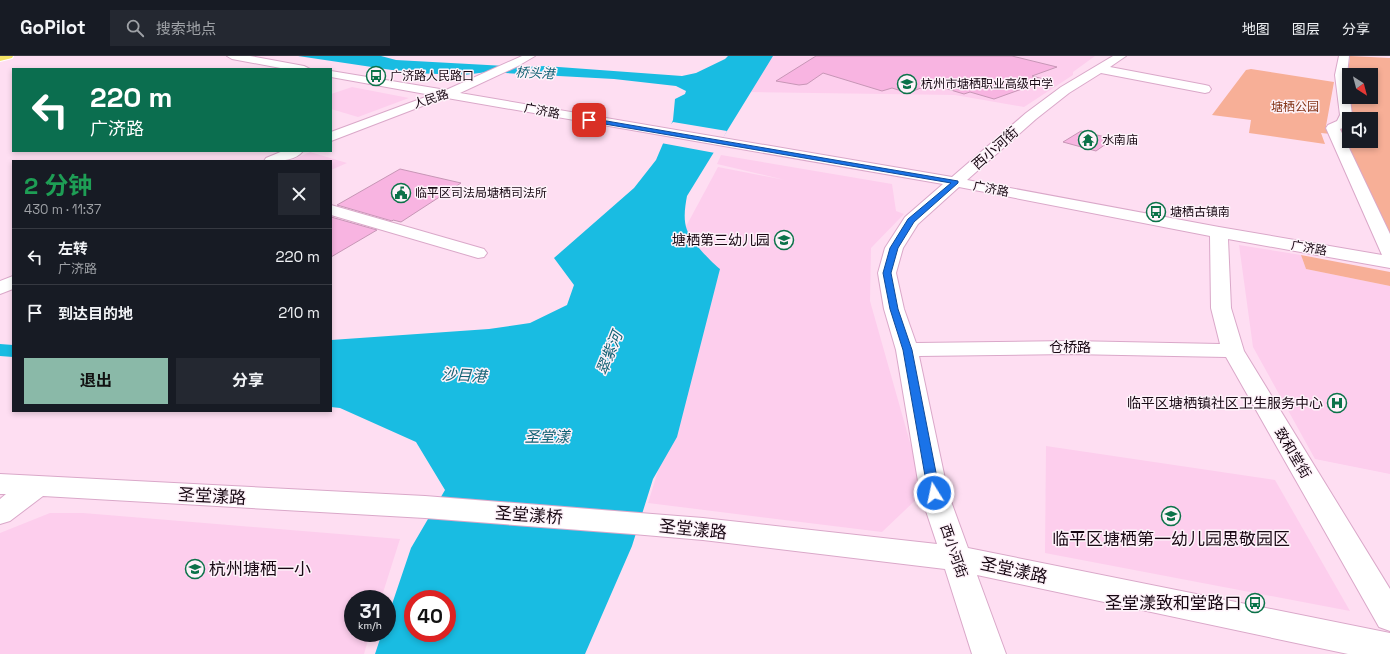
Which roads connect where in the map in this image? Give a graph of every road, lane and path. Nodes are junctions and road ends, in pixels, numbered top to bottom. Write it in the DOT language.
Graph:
graph roads {
  1 [pos="8,56"];
  2 [pos="232,56"];
  3 [pos="530,56"];
  4 [pos="1121,56"];
  5 [pos="1344,56"];
  6 [pos="0,58"];
  7 [pos="298,68"];
  8 [pos="1100,69"];
  9 [pos="332,74"];
  10 [pos="1205,89"];
  11 [pos="450,93"];
  12 [pos="332,137"];
  13 [pos="293,152"];
  14 [pos="273,160"];
  15 [pos="956,182"];
  16 [pos="332,210"];
  17 [pos="1219,232"];
  18 [pos="478,253"];
  19 [pos="1390,253"];
  20 [pos="1390,262"];
  21 [pos="12,282"];
  22 [pos="0,288"];
  23 [pos="907,350"];
  24 [pos="1233,351"];
  25 [pos="0,484"];
  26 [pos="38,486"];
  27 [pos="425,507"];
  28 [pos="0,513"];
  29 [pos="633,523"];
  30 [pos="956,558"];
  31 [pos="1390,617"];
  32 [pos="1390,648"];
  33 [pos="989,654"];
  1 -- 6 [label="main road"];
  2 -- 7 [label="street"];
  3 -- 11 [label="street, 人民路"];
  4 -- 8 [label="street, 西小河街"];
  5 -- 19 [label="street"];
  8 -- 10 [label="street"];
  8 -- 15 [label="street, 西小河街"];
  9 -- 11 [label="street, 广济路"];
  11 -- 12 [label="street, 人民路"];
  11 -- 15 [label="street, 广济路"];
  13 -- 14 [label="street"];
  15 -- 17 [label="street, 广济路"];
  15 -- 23 [label="street, 西小河街"];
  16 -- 18 [label="street"];
  17 -- 20 [label="street, 广济路"];
  17 -- 24 [label="street, 致和堂街"];
  21 -- 22 [label="street"];
  23 -- 24 [label="street, 仓桥路"];
  23 -- 30 [label="street, 西小河街"];
  24 -- 31 [label="street, 致和堂街"];
  25 -- 26 [label="street, 圣堂漾路"];
  26 -- 27 [label="street, 圣堂漾路"];
  26 -- 28 [label="street"];
  27 -- 29 [label="street, 圣堂漾桥"];
  29 -- 30 [label="street, 圣堂漾路"];
  30 -- 32 [label="street, 圣堂漾路"];
  30 -- 33 [label="street, 西小河街"];
}
